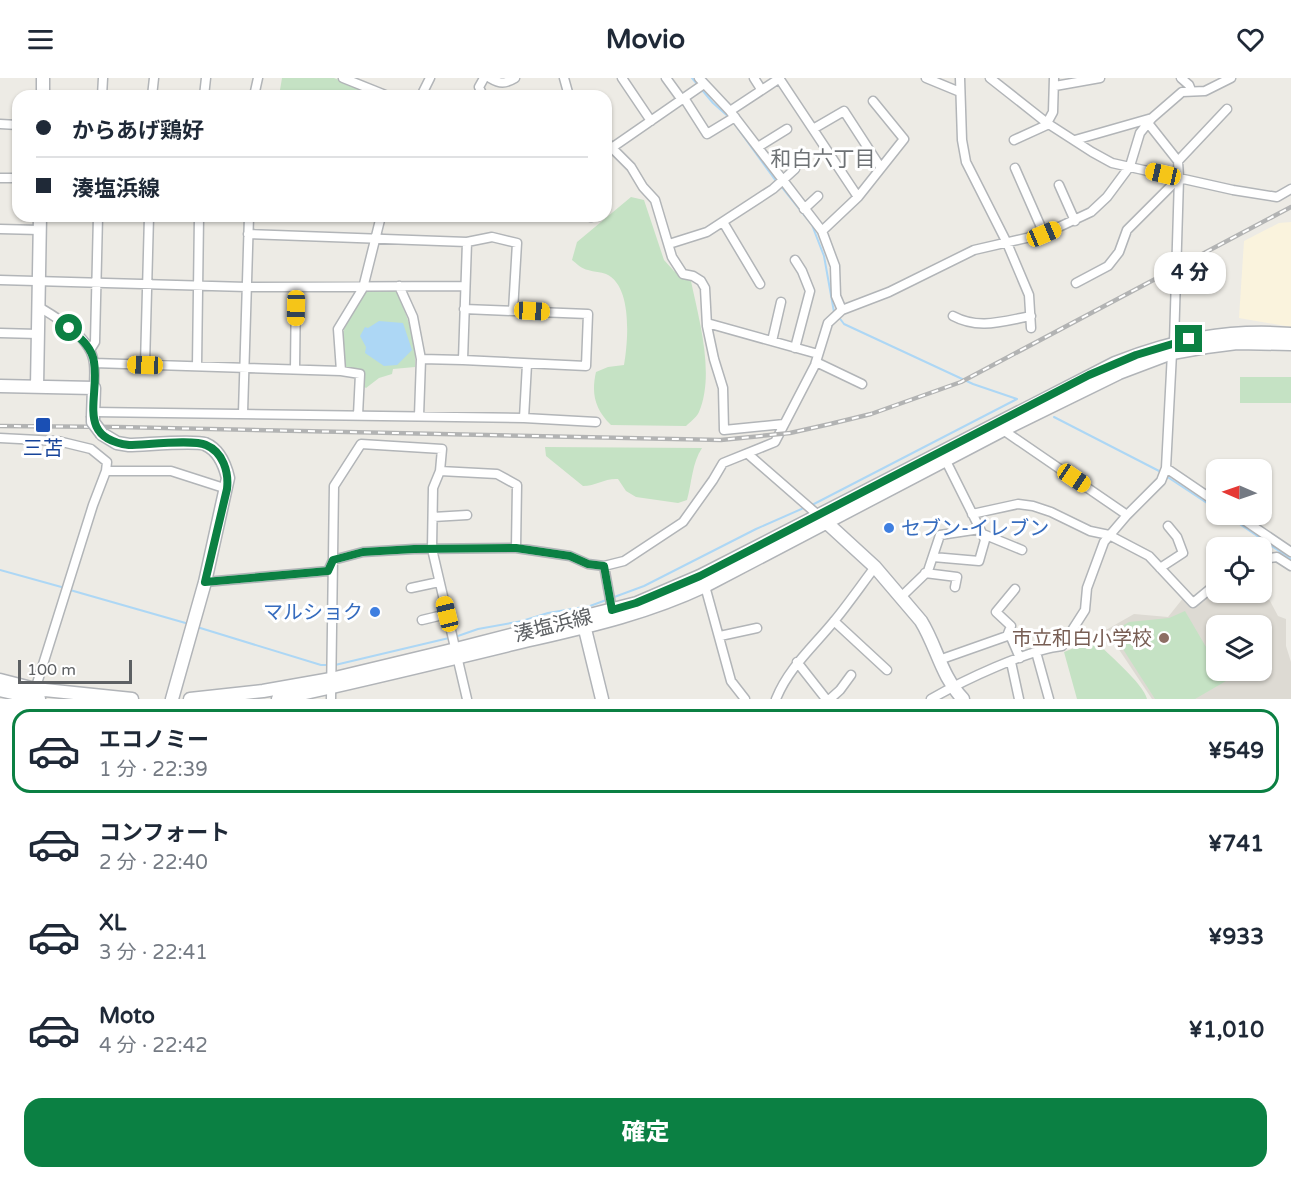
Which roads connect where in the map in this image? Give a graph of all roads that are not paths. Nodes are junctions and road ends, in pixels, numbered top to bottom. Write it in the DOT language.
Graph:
graph roads {
  1 [pos="343,78"];
  2 [pos="490,78"];
  3 [pos="515,78"];
  4 [pos="622,78"];
  5 [pos="666,78"];
  6 [pos="754,78"];
  7 [pos="779,78"];
  8 [pos="926,78"];
  9 [pos="960,78"];
  10 [pos="991,78"];
  11 [pos="1094,78"];
  12 [pos="1181,78"];
  13 [pos="1231,78"];
  14 [pos="1054,82"];
  15 [pos="701,84"];
  16 [pos="761,89"];
  17 [pos="362,90"];
  18 [pos="1191,90"];
  19 [pos="960,92"];
  20 [pos="683,99"];
  21 [pos="873,101"];
  22 [pos="1227,109"];
  23 [pos="732,114"];
  24 [pos="1150,120"];
  25 [pos="651,121"];
  26 [pos="1048,123"];
  27 [pos="787,129"];
  28 [pos="813,129"];
  29 [pos="1014,140"];
  30 [pos="1075,140"];
  31 [pos="612,143"];
  32 [pos="758,147"];
  33 [pos="612,148"];
  34 [pos="1178,161"];
  35 [pos="1130,166"];
  36 [pos="881,168"];
  37 [pos="1016,168"];
  38 [pos="795,169"];
  39 [pos="1179,178"];
  40 [pos="779,182"];
  41 [pos="1059,185"];
  42 [pos="1291,189"];
  43 [pos="818,196"];
  44 [pos="858,197"];
  45 [pos="804,208"];
  46 [pos="1075,221"];
  47 [pos="40,222"];
  48 [pos="98,222"];
  49 [pos="149,222"];
  50 [pos="199,222"];
  51 [pos="249,222"];
  52 [pos="380,222"];
  53 [pos="723,222"];
  54 [pos="0,229"];
  55 [pos="40,230"];
  56 [pos="822,231"];
  57 [pos="248,234"];
  58 [pos="1044,234"];
  59 [pos="377,238"];
  60 [pos="467,242"];
  61 [pos="1006,243"];
  62 [pos="669,244"];
  63 [pos="795,260"];
  64 [pos="0,280"];
  65 [pos="39,281"];
  66 [pos="96,283"];
  67 [pos="1076,283"];
  68 [pos="148,284"];
  69 [pos="760,284"];
  70 [pos="200,285"];
  71 [pos="399,285"];
  72 [pos="465,286"];
  73 [pos="247,287"];
  74 [pos="296,287"];
  75 [pos="363,288"];
  76 [pos="781,302"];
  77 [pos="39,307"];
  78 [pos="464,309"];
  79 [pos="513,310"];
  80 [pos="842,310"];
  81 [pos="953,316"];
  82 [pos="1031,316"];
  83 [pos="707,323"];
  84 [pos="1031,328"];
  85 [pos="0,333"];
  86 [pos="38,334"];
  87 [pos="1291,334"];
  88 [pos="772,341"];
  89 [pos="1291,344"];
  90 [pos="795,348"];
  91 [pos="1173,348"];
  92 [pos="90,350"];
  93 [pos="817,358"];
  94 [pos="421,359"];
  95 [pos="463,360"];
  96 [pos="94,363"];
  97 [pos="527,364"];
  98 [pos="145,365"];
  99 [pos="197,366"];
  100 [pos="245,367"];
  101 [pos="295,369"];
  102 [pos="341,371"];
  103 [pos="862,384"];
  104 [pos="0,386"];
  105 [pos="38,387"];
  106 [pos="94,388"];
  107 [pos="243,413"];
  108 [pos="93,414"];
  109 [pos="358,415"];
  110 [pos="419,416"];
  111 [pos="524,418"];
  112 [pos="596,422"];
  113 [pos="784,424"];
  114 [pos="1003,430"];
  115 [pos="0,438"];
  116 [pos="748,454"];
  117 [pos="946,460"];
  118 [pos="1166,468"];
  119 [pos="106,471"];
  120 [pos="440,471"];
  121 [pos="227,489"];
  122 [pos="1206,495"];
  123 [pos="972,514"];
  124 [pos="1127,514"];
  125 [pos="467,515"];
  126 [pos="433,517"];
  127 [pos="823,519"];
  128 [pos="1251,525"];
  129 [pos="1168,526"];
  130 [pos="981,531"];
  131 [pos="1109,535"];
  132 [pos="516,548"];
  133 [pos="432,549"];
  134 [pos="1022,550"];
  135 [pos="1291,552"];
  136 [pos="933,557"];
  137 [pos="1272,558"];
  138 [pos="333,560"];
  139 [pos="604,566"];
  140 [pos="1291,566"];
  141 [pos="875,567"];
  142 [pos="1160,568"];
  143 [pos="925,573"];
  144 [pos="205,582"];
  145 [pos="439,582"];
  146 [pos="705,586"];
  147 [pos="955,587"];
  148 [pos="411,588"];
  149 [pos="1015,589"];
  150 [pos="1206,592"];
  151 [pos="901,597"];
  152 [pos="612,610"];
  153 [pos="447,614"];
  154 [pos="422,620"];
  155 [pos="834,621"];
  156 [pos="584,623"];
  157 [pos="758,628"];
  158 [pos="720,636"];
  159 [pos="1007,636"];
  160 [pos="1036,652"];
  161 [pos="457,653"];
  162 [pos="1020,658"];
  163 [pos="939,660"];
  164 [pos="797,662"];
  165 [pos="1011,662"];
  166 [pos="887,670"];
  167 [pos="851,675"];
  168 [pos="0,681"];
  169 [pos="951,687"];
  170 [pos="331,688"];
  171 [pos="0,690"];
  172 [pos="34,696"];
  173 [pos="132,699"];
  174 [pos="172,699"];
  175 [pos="190,699"];
  176 [pos="278,699"];
  177 [pos="467,699"];
  178 [pos="602,699"];
  179 [pos="745,699"];
  180 [pos="776,699"];
  181 [pos="828,699"];
  182 [pos="931,699"];
  183 [pos="963,699"];
  184 [pos="1019,699"];
  185 [pos="1048,699"];
  1 -- 17 [label="street"];
  2 -- 3 [label="street"];
  4 -- 25 [label="street"];
  5 -- 20 [label="street"];
  6 -- 16 [label="street"];
  7 -- 16 [label="street"];
  7 -- 28 [label="street"];
  8 -- 19 [label="street"];
  9 -- 19 [label="street"];
  10 -- 26 [label="street"];
  11 -- 14 [label="street"];
  12 -- 18 [label="street"];
  13 -- 18 [label="street"];
  14 -- 26 [label="street"];
  15 -- 20 [label="street"];
  15 -- 23 [label="street"];
  16 -- 23 [label="street"];
  18 -- 24 [label="street"];
  19 -- 61 [label="street"];
  20 -- 23 [label="street"];
  20 -- 25 [label="street"];
  21 -- 36 [label="street"];
  22 -- 34 [label="street"];
  23 -- 32 [label="street"];
  24 -- 30 [label="street"];
  24 -- 34 [label="street"];
  24 -- 35 [label="street"];
  25 -- 31 [label="street"];
  26 -- 29 [label="street"];
  26 -- 30 [label="street"];
  27 -- 32 [label="street"];
  28 -- 36 [label="street"];
  28 -- 44 [label="street"];
  30 -- 35 [label="street"];
  32 -- 40 [label="street"];
  33 -- 62 [label="street"];
  34 -- 39 [label="street"];
  35 -- 39 [label="street"];
  35 -- 46 [label="street"];
  36 -- 44 [label="street"];
  37 -- 58 [label="street"];
  38 -- 40 [label="street"];
  39 -- 42 [label="street"];
  39 -- 67 [label="street"];
  39 -- 91 [label="street"];
  40 -- 45 [label="street"];
  40 -- 53 [label="street"];
  41 -- 46 [label="street"];
  43 -- 45 [label="street"];
  44 -- 56 [label="street"];
  45 -- 56 [label="street"];
  46 -- 58 [label="street"];
  47 -- 55 [label="main road"];
  48 -- 66 [label="street"];
  49 -- 68 [label="street"];
  50 -- 70 [label="street"];
  51 -- 57 [label="street"];
  52 -- 59 [label="street"];
  53 -- 62 [label="street"];
  53 -- 69 [label="street"];
  54 -- 55 [label="street"];
  55 -- 65 [label="main road"];
  56 -- 80 [label="street"];
  57 -- 59 [label="street"];
  57 -- 73 [label="street"];
  58 -- 61 [label="street"];
  59 -- 60 [label="street"];
  59 -- 75 [label="street"];
  60 -- 72 [label="street"];
  60 -- 79 [label="street"];
  61 -- 80 [label="street"];
  61 -- 82 [label="street"];
  62 -- 83 [label="street"];
  63 -- 90 [label="street"];
  64 -- 65 [label="street"];
  65 -- 66 [label="street"];
  65 -- 77 [label="main road"];
  66 -- 68 [label="street"];
  66 -- 92 [label="street"];
  68 -- 70 [label="street"];
  68 -- 98 [label="street"];
  70 -- 73 [label="street"];
  70 -- 99 [label="street"];
  71 -- 72 [label="street"];
  71 -- 75 [label="street"];
  71 -- 94 [label="street"];
  72 -- 78 [label="street"];
  73 -- 74 [label="street"];
  73 -- 100 [label="street"];
  74 -- 75 [label="street"];
  74 -- 101 [label="street"];
  75 -- 102 [label="street"];
  76 -- 88 [label="street"];
  77 -- 86 [label="main road"];
  77 -- 92 [label="street"];
  78 -- 79 [label="street"];
  78 -- 95 [label="street"];
  79 -- 97 [label="street"];
  80 -- 93 [label="street"];
  81 -- 82 [label="street"];
  82 -- 84 [label="street"];
  83 -- 88 [label="street"];
  83 -- 113 [label="street"];
  85 -- 86 [label="street"];
  86 -- 105 [label="main road"];
  87 -- 91 [label="main road, 湊塩浜線"];
  88 -- 90 [label="street"];
  89 -- 91 [label="main road, 湊塩浜線"];
  90 -- 93 [label="street"];
  91 -- 114 [label="main road, 湊塩浜線"];
  91 -- 118 [label="street"];
  91 -- 127 [label="main road, 湊塩浜線"];
  92 -- 96 [label="street"];
  93 -- 103 [label="street"];
  93 -- 113 [label="street"];
  94 -- 95 [label="street"];
  94 -- 110 [label="street"];
  95 -- 97 [label="street"];
  96 -- 98 [label="street"];
  96 -- 106 [label="street"];
  97 -- 111 [label="street"];
  98 -- 99 [label="street"];
  99 -- 100 [label="street"];
  100 -- 101 [label="street"];
  100 -- 107 [label="street"];
  101 -- 102 [label="street"];
  102 -- 109 [label="street"];
  104 -- 105 [label="main road"];
  105 -- 106 [label="main road"];
  106 -- 108 [label="main road"];
  107 -- 108 [label="street"];
  107 -- 109 [label="street"];
  108 -- 121 [label="main road, bridge"];
  109 -- 110 [label="street"];
  110 -- 111 [label="street"];
  111 -- 112 [label="street"];
  113 -- 116 [label="street"];
  114 -- 117 [label="main road, 湊塩浜線"];
  114 -- 124 [label="street"];
  115 -- 119 [label="street"];
  116 -- 127 [label="street"];
  116 -- 139 [label="street"];
  117 -- 123 [label="street"];
  117 -- 127 [label="main road, 湊塩浜線"];
  118 -- 122 [label="street"];
  118 -- 124 [label="street"];
  119 -- 121 [label="street"];
  119 -- 172 [label="street"];
  120 -- 126 [label="street"];
  120 -- 132 [label="street"];
  120 -- 138 [label="street"];
  121 -- 144 [label="main road"];
  123 -- 130 [label="street"];
  123 -- 131 [label="street"];
  124 -- 131 [label="street"];
  125 -- 126 [label="street"];
  126 -- 133 [label="street"];
  127 -- 141 [label="main road"];
  127 -- 146 [label="main road, 湊塩浜線"];
  127 -- 152 [label="main road, 湊塩浜線"];
  128 -- 135 [label="street"];
  129 -- 142 [label="street"];
  130 -- 134 [label="street"];
  130 -- 136 [label="street"];
  130 -- 136 [label="street"];
  131 -- 142 [label="street"];
  131 -- 160 [label="street"];
  132 -- 133 [label="street"];
  132 -- 139 [label="street"];
  133 -- 138 [label="street"];
  133 -- 145 [label="street"];
  136 -- 143 [label="street"];
  137 -- 140 [label="street"];
  138 -- 144 [label="street"];
  138 -- 170 [label="street"];
  139 -- 152 [label="street"];
  141 -- 151 [label="main road"];
  141 -- 155 [label="street"];
  142 -- 150 [label="street"];
  143 -- 147 [label="street"];
  143 -- 151 [label="street"];
  144 -- 174 [label="main road"];
  145 -- 148 [label="street"];
  145 -- 153 [label="street"];
  146 -- 156 [label="main road, 湊塩浜線"];
  146 -- 158 [label="street"];
  149 -- 159 [label="street"];
  151 -- 163 [label="main road"];
  152 -- 156 [label="main road, 湊塩浜線"];
  153 -- 154 [label="street"];
  153 -- 161 [label="street"];
  155 -- 164 [label="street"];
  155 -- 166 [label="street"];
  156 -- 161 [label="main road, 湊塩浜線"];
  156 -- 178 [label="main road"];
  157 -- 158 [label="street"];
  158 -- 179 [label="street"];
  159 -- 162 [label="street"];
  159 -- 163 [label="street"];
  160 -- 162 [label="street"];
  160 -- 185 [label="street"];
  161 -- 170 [label="main road, 湊塩浜線"];
  161 -- 177 [label="street"];
  162 -- 165 [label="street"];
  163 -- 169 [label="main road"];
  164 -- 180 [label="street"];
  164 -- 181 [label="street"];
  165 -- 169 [label="street"];
  165 -- 184 [label="street"];
  167 -- 181 [label="street"];
  168 -- 172 [label="main road"];
  169 -- 182 [label="street"];
  169 -- 183 [label="main road"];
  170 -- 175 [label="main road, 湊塩浜線"];
  170 -- 176 [label="main road, 湊塩浜線"];
  171 -- 172 [label="main road"];
  172 -- 173 [label="main road"];
}
